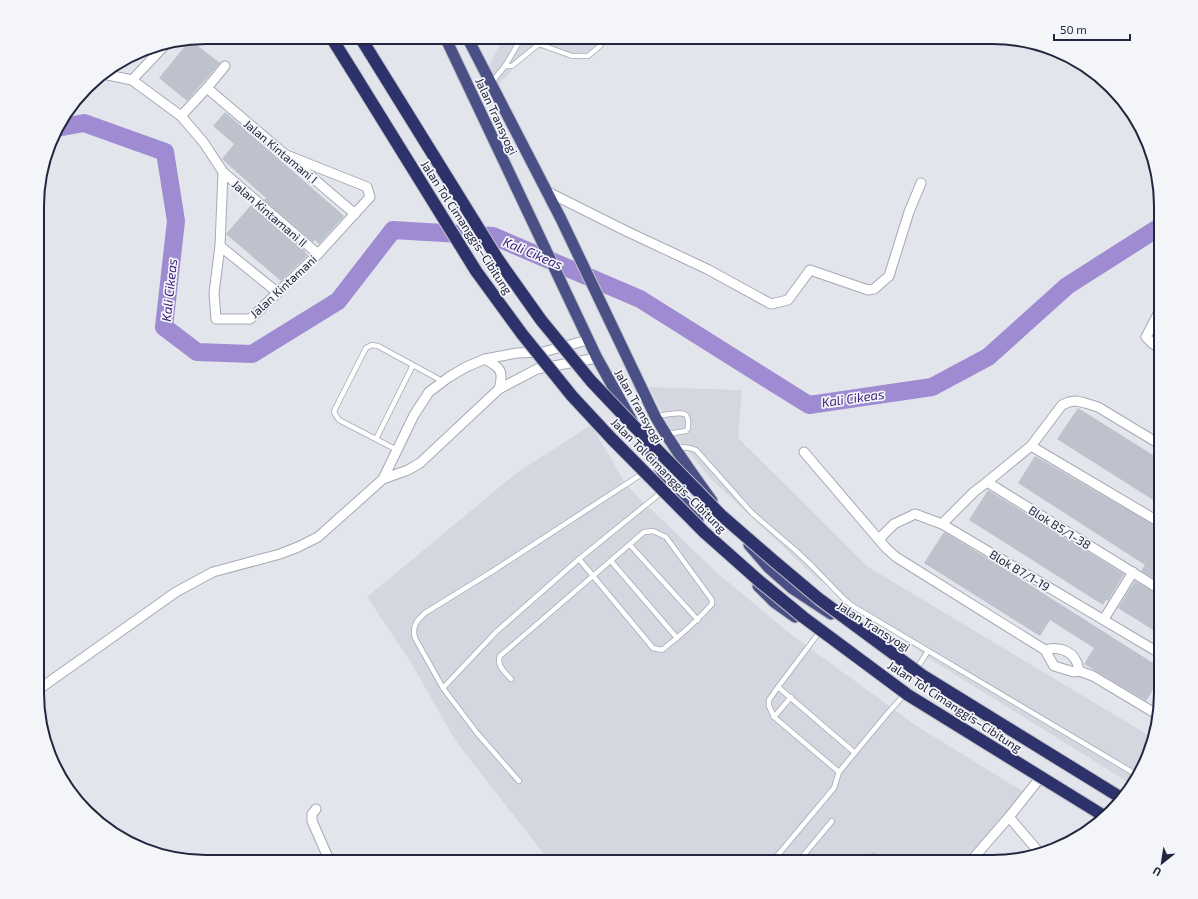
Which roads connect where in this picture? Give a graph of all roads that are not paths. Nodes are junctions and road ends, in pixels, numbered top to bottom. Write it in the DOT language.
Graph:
graph roads {
  1 [pos="335,44"];
  2 [pos="364,44"];
  3 [pos="448,44"];
  4 [pos="471,44"];
  5 [pos="518,44"];
  6 [pos="539,44"];
  7 [pos="539,44"];
  8 [pos="601,44"];
  9 [pos="157,52"];
  10 [pos="225,66"];
  11 [pos="505,66"];
  12 [pos="110,75"];
  13 [pos="132,80"];
  14 [pos="491,83"];
  15 [pos="207,88"];
  16 [pos="181,116"];
  17 [pos="284,154"];
  18 [pos="223,172"];
  19 [pos="921,183"];
  20 [pos="546,191"];
  21 [pos="355,214"];
  22 [pos="220,246"];
  23 [pos="318,254"];
  24 [pos="277,292"];
  25 [pos="1154,322"];
  26 [pos="588,340"];
  27 [pos="1154,345"];
  28 [pos="596,358"];
  29 [pos="485,359"];
  30 [pos="413,365"];
  31 [pos="444,382"];
  32 [pos="499,389"];
  33 [pos="655,416"];
  34 [pos="665,434"];
  35 [pos="376,439"];
  36 [pos="1154,441"];
  37 [pos="1031,446"];
  38 [pos="675,448"];
  39 [pos="397,450"];
  40 [pos="804,452"];
  41 [pos="657,464"];
  42 [pos="383,479"];
  43 [pos="988,482"];
  44 [pos="670,484"];
  45 [pos="1154,519"];
  46 [pos="942,524"];
  47 [pos="879,539"];
  48 [pos="630,545"];
  49 [pos="580,559"];
  50 [pos="611,560"];
  51 [pos="1133,572"];
  52 [pos="593,576"];
  53 [pos="1154,586"];
  54 [pos="1104,619"];
  55 [pos="698,620"];
  56 [pos="818,634"];
  57 [pos="677,638"];
  58 [pos="1045,650"];
  59 [pos="1154,650"];
  60 [pos="928,651"];
  61 [pos="917,668"];
  62 [pos="1079,670"];
  63 [pos="511,679"];
  64 [pos="44,686"];
  65 [pos="778,687"];
  66 [pos="443,688"];
  67 [pos="905,694"];
  68 [pos="790,697"];
  69 [pos="1153,712"];
  70 [pos="774,718"];
  71 [pos="855,753"];
  72 [pos="839,772"];
  73 [pos="1133,773"];
  74 [pos="1040,778"];
  75 [pos="519,781"];
  76 [pos="1118,795"];
  77 [pos="1118,795"];
  78 [pos="316,809"];
  79 [pos="1100,814"];
  80 [pos="1100,814"];
  81 [pos="1010,817"];
  82 [pos="832,821"];
  83 [pos="1036,848"];
  84 [pos="327,855"];
  85 [pos="778,855"];
  86 [pos="804,855"];
  87 [pos="976,855"];
  1 -- 79 [label="highway, Jalan Tol Cimanggis–Cibitung, bridge"];
  2 -- 76 [label="highway, Jalan Tol Cimanggis–Cibitung, bridge"];
  3 -- 26 [label="highway, Jalan Transyogi"];
  4 -- 14 [label="highway, Jalan Transyogi"];
  5 -- 11 [label="lane"];
  6 -- 11 [label="lane"];
  7 -- 8 [label="lane"];
  9 -- 13 [label="street"];
  10 -- 15 [label="street"];
  11 -- 14 [label="lane"];
  12 -- 13 [label="street"];
  13 -- 16 [label="street"];
  14 -- 20 [label="highway, Jalan Transyogi"];
  15 -- 16 [label="street"];
  15 -- 17 [label="street, Jalan Kintamani I"];
  16 -- 18 [label="street"];
  17 -- 21 [label="street, Jalan Kintamani I"];
  17 -- 21 [label="street, Jalan Kintamani"];
  18 -- 22 [label="street, Jalan Kintamani"];
  18 -- 23 [label="street, Jalan Kintamani II"];
  19 -- 20 [label="street"];
  20 -- 33 [label="highway, Jalan Transyogi"];
  21 -- 23 [label="street, Jalan Kintamani"];
  22 -- 24 [label="street"];
  22 -- 24 [label="street, Jalan Kintamani"];
  23 -- 24 [label="street, Jalan Kintamani"];
  25 -- 27 [label="street"];
  26 -- 28 [label="highway, Jalan Transyogi"];
  26 -- 29 [label="street"];
  28 -- 32 [label="street"];
  28 -- 41 [label="highway, Jalan Transyogi"];
  29 -- 31 [label="street"];
  29 -- 32 [label="street"];
  30 -- 31 [label="lane"];
  30 -- 35 [label="lane"];
  30 -- 35 [label="lane"];
  31 -- 39 [label="street"];
  32 -- 42 [label="street"];
  33 -- 34 [label="highway, Jalan Transyogi"];
  33 -- 34 [label="lane"];
  34 -- 38 [label="highway, Jalan Transyogi"];
  35 -- 39 [label="lane"];
  36 -- 37 [label="street"];
  37 -- 43 [label="street"];
  37 -- 45 [label="street"];
  38 -- 60 [label="lane"];
  38 -- 61 [label="highway, Jalan Transyogi"];
  39 -- 42 [label="street"];
  40 -- 47 [label="street"];
  41 -- 44 [label="highway, Jalan Transyogi"];
  41 -- 66 [label="lane"];
  42 -- 64 [label="street"];
  43 -- 46 [label="street"];
  43 -- 51 [label="street, Blok B5/1-38"];
  44 -- 49 [label="lane"];
  44 -- 56 [label="highway, Jalan Transyogi"];
  46 -- 47 [label="street, Blok B7/1-19"];
  46 -- 54 [label="street, Blok B7/1-19"];
  47 -- 58 [label="street"];
  48 -- 50 [label="lane"];
  48 -- 55 [label="lane"];
  48 -- 55 [label="lane"];
  49 -- 52 [label="lane"];
  49 -- 66 [label="lane"];
  50 -- 52 [label="lane"];
  50 -- 57 [label="lane"];
  51 -- 53 [label="street, Blok B5/1-38"];
  51 -- 54 [label="street"];
  52 -- 57 [label="lane"];
  52 -- 63 [label="lane"];
  54 -- 59 [label="street, Blok B7/1-19"];
  55 -- 57 [label="lane"];
  56 -- 65 [label="lane"];
  56 -- 67 [label="highway, Jalan Transyogi"];
  58 -- 62 [label="street"];
  58 -- 62 [label="street"];
  60 -- 61 [label="lane"];
  60 -- 73 [label="lane"];
  61 -- 77 [label="highway, Jalan Transyogi"];
  62 -- 69 [label="street"];
  65 -- 68 [label="lane"];
  65 -- 70 [label="lane"];
  66 -- 75 [label="lane"];
  67 -- 71 [label="lane"];
  67 -- 74 [label="highway, Jalan Transyogi"];
  68 -- 70 [label="lane"];
  68 -- 71 [label="lane"];
  70 -- 72 [label="lane"];
  71 -- 72 [label="lane"];
  72 -- 85 [label="lane"];
  74 -- 80 [label="highway, Jalan Transyogi"];
  74 -- 81 [label="street"];
  78 -- 84 [label="street"];
  81 -- 83 [label="street"];
  81 -- 87 [label="street"];
  82 -- 86 [label="lane"];
}
